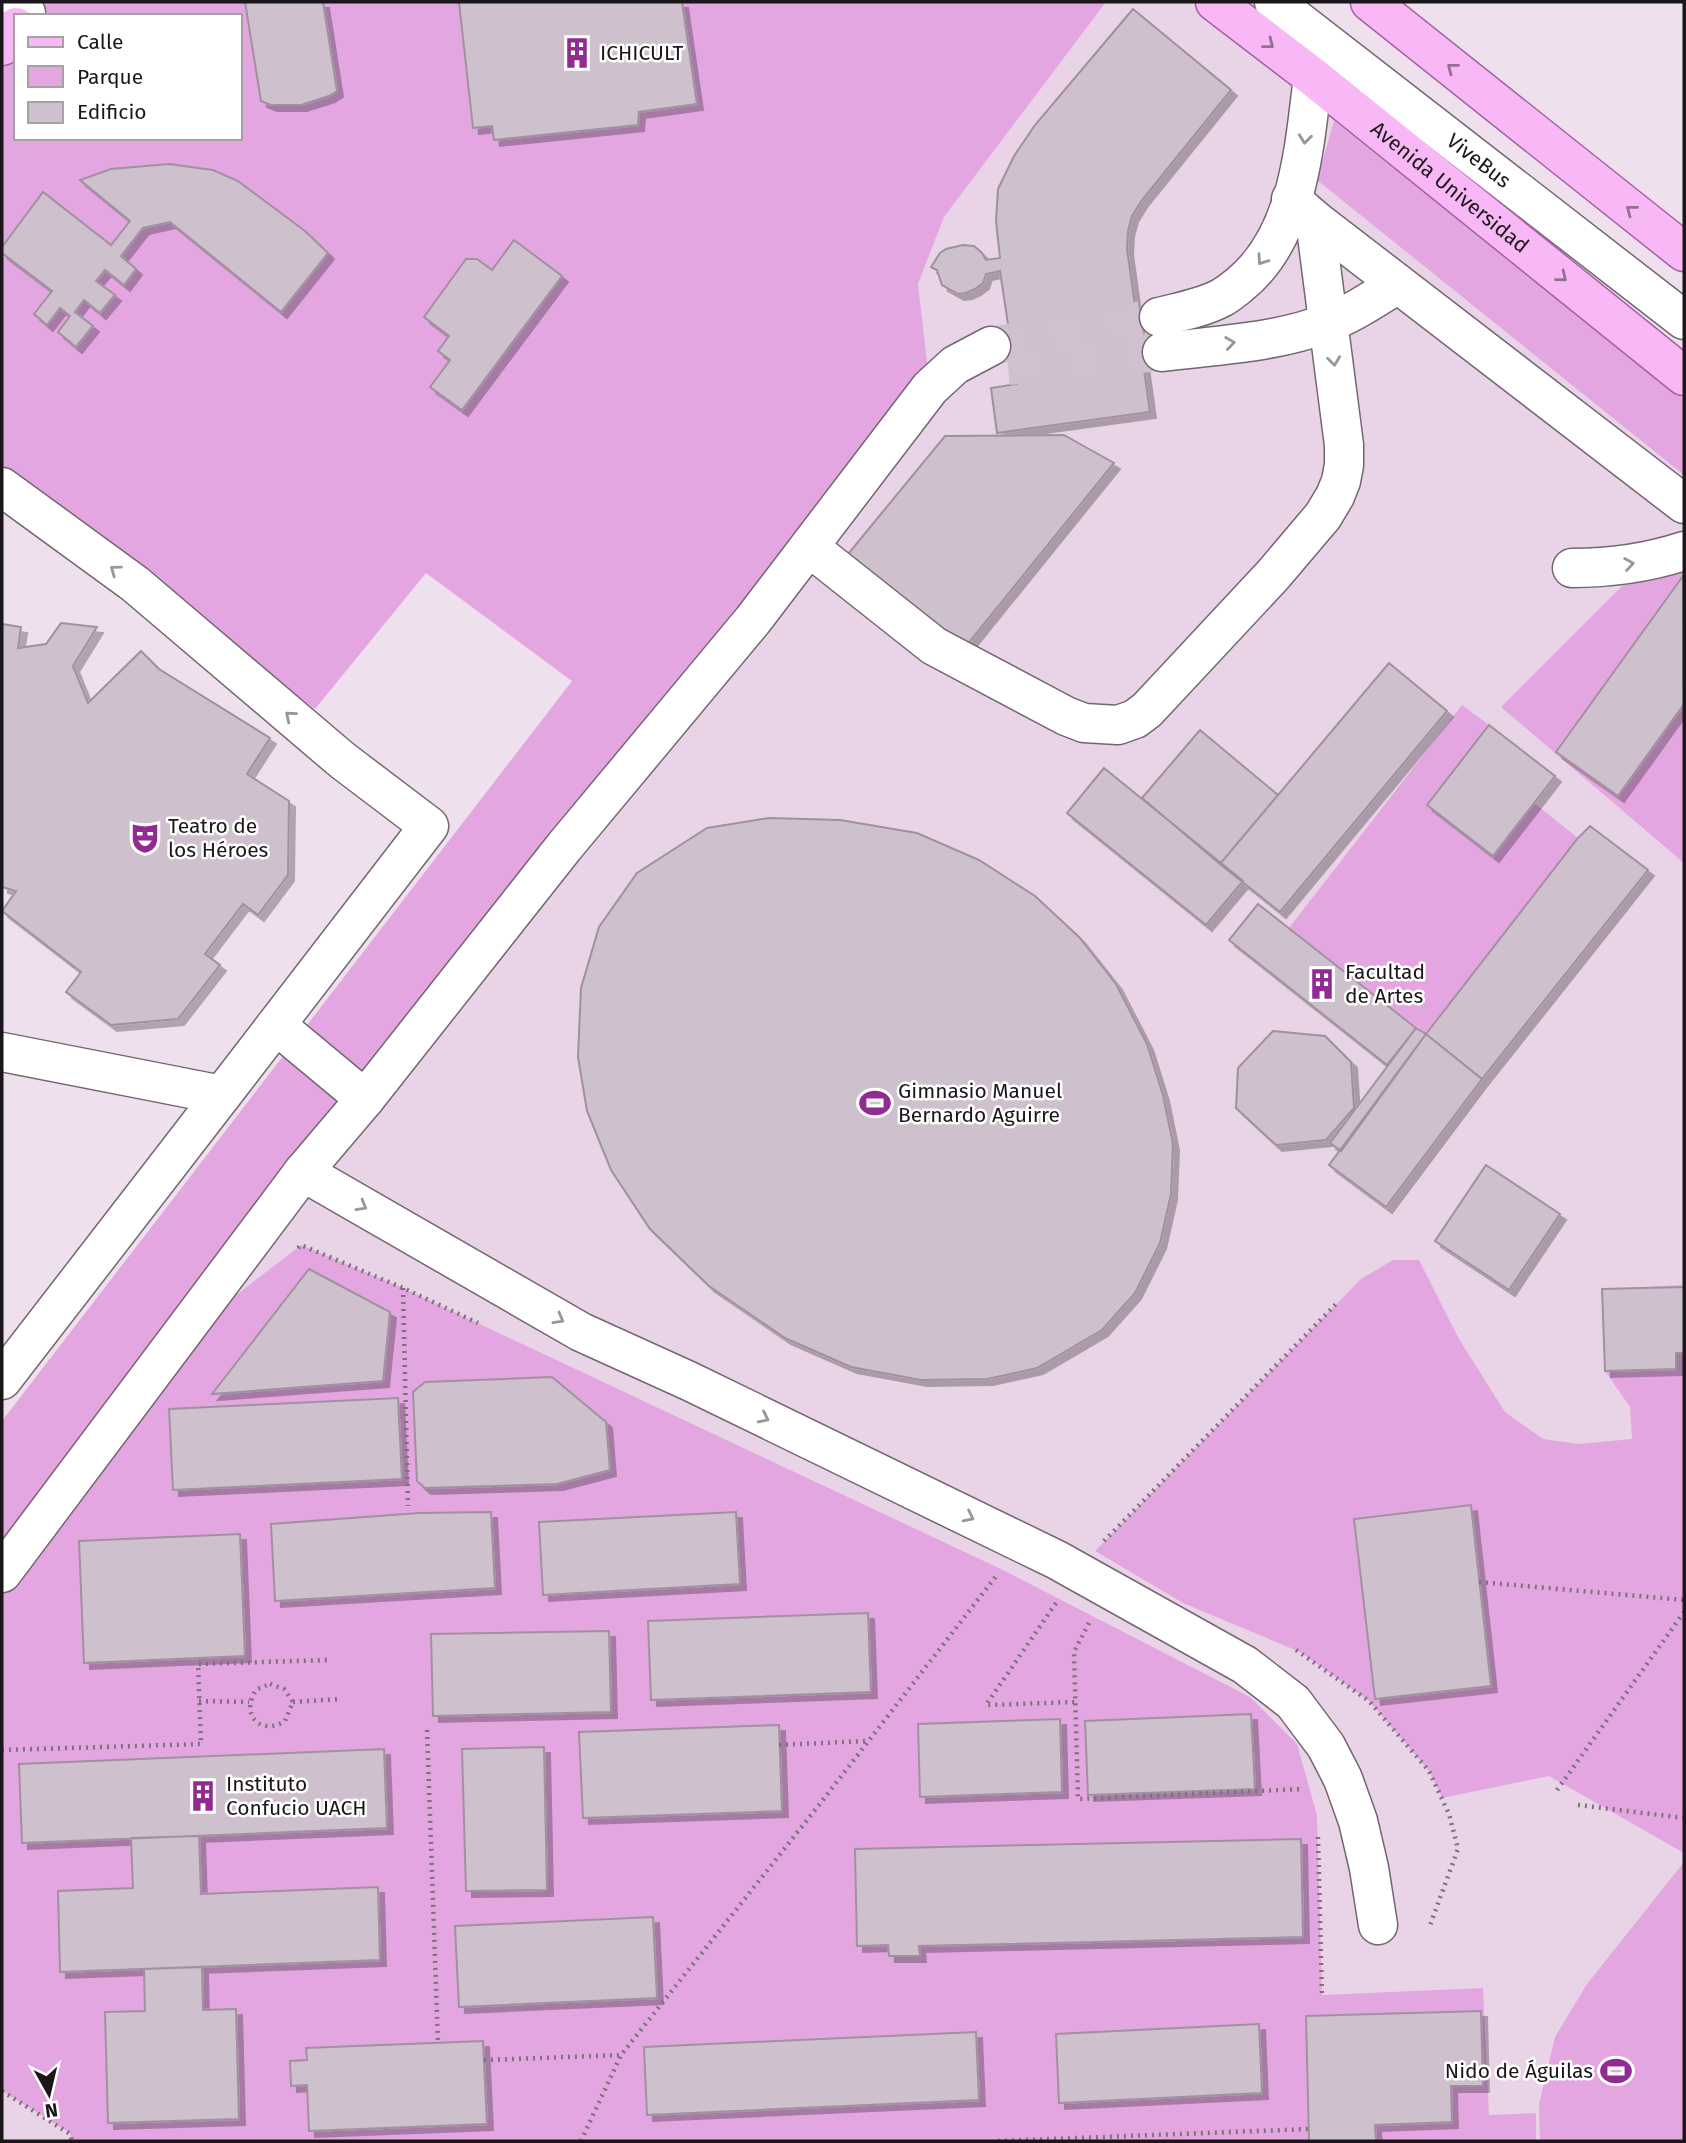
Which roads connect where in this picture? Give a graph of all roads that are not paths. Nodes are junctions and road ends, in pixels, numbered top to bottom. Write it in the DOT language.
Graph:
graph roads {
  1 [pos="1215,2"];
  2 [pos="1274,2"];
  3 [pos="1370,2"];
  4 [pos="14,27"];
  5 [pos="2,46"];
  6 [pos="1313,77"];
  7 [pos="1303,210"];
  8 [pos="1684,252"];
  9 [pos="1398,284"];
  10 [pos="1684,320"];
  11 [pos="1329,323"];
  12 [pos="993,357"];
  13 [pos="1684,376"];
  14 [pos="2,487"];
  15 [pos="1684,504"];
  16 [pos="809,547"];
  17 [pos="1684,551"];
  18 [pos="1572,568"];
  19 [pos="276,1025"];
  20 [pos="2,1052"];
  21 [pos="222,1095"];
  22 [pos="365,1099"];
  23 [pos="303,1172"];
  24 [pos="2,1380"];
  25 [pos="2,1573"];
  26 [pos="1378,1925"];
  1 -- 6 [label="main road, Avenida Universidad, one-way"];
  2 -- 10 [label="lane, ViveBus"];
  8 -- 3 [label="main road, one-way"];
  4 -- 5 [label="main road"];
  6 -- 7 [label="lane, one-way"];
  6 -- 13 [label="main road, Avenida Universidad, one-way"];
  7 -- 9 [label="lane"];
  7 -- 11 [label="lane"];
  7 -- 11 [label="lane, one-way"];
  9 -- 11 [label="lane"];
  9 -- 15 [label="lane"];
  11 -- 16 [label="lane, one-way"];
  12 -- 16 [label="lane"];
  19 -- 14 [label="lane, one-way"];
  16 -- 22 [label="lane"];
  18 -- 17 [label="lane, one-way"];
  19 -- 21 [label="lane"];
  19 -- 22 [label="lane"];
  20 -- 21 [label="lane"];
  21 -- 24 [label="lane"];
  22 -- 23 [label="lane"];
  23 -- 25 [label="lane"];
  23 -- 26 [label="lane, one-way"];
}
